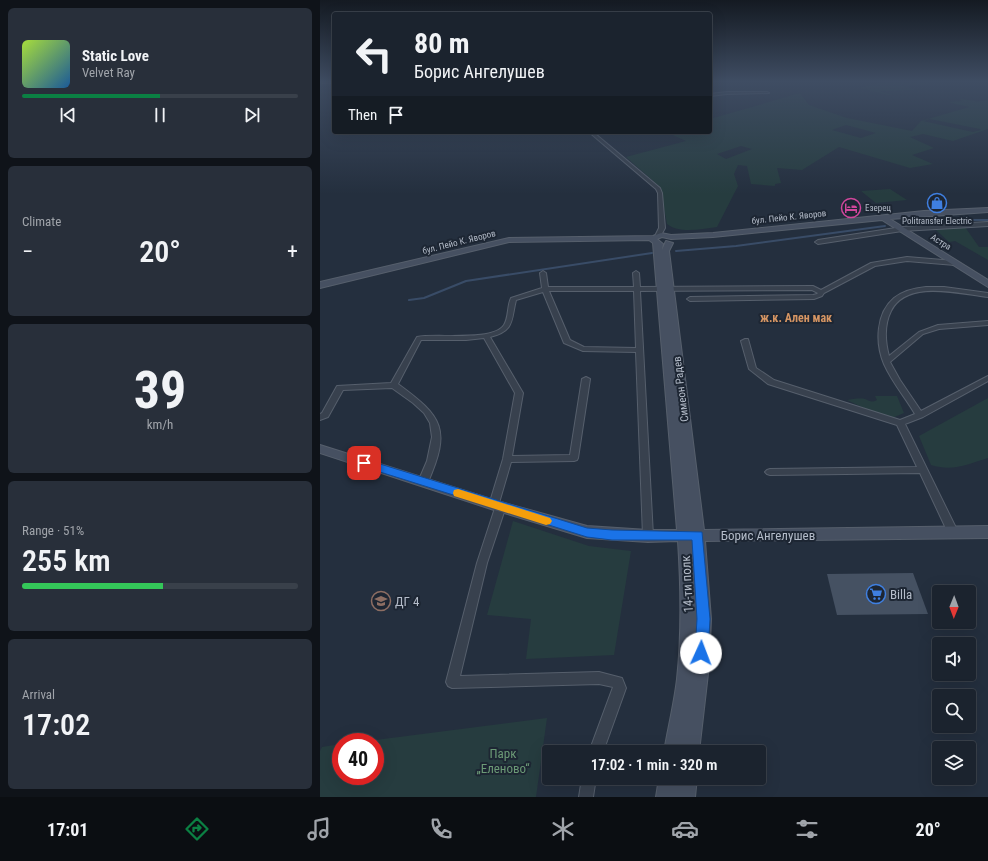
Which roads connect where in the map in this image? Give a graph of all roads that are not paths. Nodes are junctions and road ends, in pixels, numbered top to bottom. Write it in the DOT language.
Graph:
graph roads {
  1 [pos="593,134"];
  2 [pos="988,210"];
  3 [pos="883,217"];
  4 [pos="988,224"];
  5 [pos="662,228"];
  6 [pos="902,229"];
  7 [pos="670,239"];
  8 [pos="655,240"];
  9 [pos="818,242"];
  10 [pos="955,263"];
  11 [pos="543,273"];
  12 [pos="636,273"];
  13 [pos="988,284"];
  14 [pos="320,285"];
  15 [pos="545,289"];
  16 [pos="637,289"];
  17 [pos="665,289"];
  18 [pos="821,292"];
  19 [pos="988,295"];
  20 [pos="690,299"];
  21 [pos="988,323"];
  22 [pos="487,337"];
  23 [pos="745,341"];
  24 [pos="640,350"];
  25 [pos="887,361"];
  26 [pos="988,378"];
  27 [pos="586,379"];
  28 [pos="394,385"];
  29 [pos="920,415"];
  30 [pos="320,417"];
  31 [pos="900,423"];
  32 [pos="320,449"];
  33 [pos="507,459"];
  34 [pos="923,470"];
  35 [pos="770,472"];
  36 [pos="423,482"];
  37 [pos="497,506"];
  38 [pos="953,532"];
  39 [pos="988,532"];
  40 [pos="691,535"];
  41 [pos="648,536"];
  42 [pos="599,745"];
  43 [pos="674,745"];
  44 [pos="691,745"];
  45 [pos="587,785"];
  46 [pos="668,785"];
  47 [pos="687,785"];
  48 [pos="586,797"];
  49 [pos="666,797"];
  50 [pos="685,797"];
  1 -- 5 [label="street"];
  2 -- 3 [label="street, бул. Пейо К. Яворов"];
  3 -- 6 [label="street, Астра"];
  3 -- 7 [label="street, бул. Пейо К. Яворов"];
  4 -- 6 [label="street"];
  5 -- 7 [label="street"];
  5 -- 8 [label="street"];
  6 -- 9 [label="street"];
  6 -- 10 [label="street, Астра"];
  7 -- 8 [label="street, бул. Пейо К. Яворов"];
  7 -- 17 [label="street, Симеон Радев"];
  8 -- 14 [label="street, бул. Пейо К. Яворов"];
  8 -- 17 [label="street, Симеон Радев"];
  10 -- 13 [label="street, Астра"];
  10 -- 18 [label="street"];
  11 -- 15 [label="street"];
  12 -- 16 [label="street"];
  15 -- 16 [label="street"];
  15 -- 22 [label="street"];
  15 -- 24 [label="street"];
  16 -- 17 [label="street"];
  16 -- 24 [label="street"];
  17 -- 18 [label="street"];
  17 -- 40 [label="street, Симеон Радев"];
  18 -- 20 [label="street"];
  19 -- 25 [label="street"];
  21 -- 25 [label="street"];
  22 -- 28 [label="street"];
  22 -- 33 [label="street"];
  23 -- 31 [label="street"];
  24 -- 41 [label="street"];
  25 -- 29 [label="street"];
  26 -- 29 [label="street"];
  27 -- 33 [label="street"];
  28 -- 30 [label="street"];
  28 -- 36 [label="street"];
  29 -- 31 [label="street"];
  31 -- 34 [label="street"];
  32 -- 36 [label="street, Борис Ангелушев"];
  33 -- 37 [label="street"];
  34 -- 35 [label="street"];
  34 -- 38 [label="street"];
  36 -- 37 [label="street, Борис Ангелушев"];
  37 -- 41 [label="street, Борис Ангелушев"];
  37 -- 42 [label="street"];
  38 -- 39 [label="street, Борис Ангелушев"];
  38 -- 40 [label="street, Борис Ангелушев"];
  40 -- 41 [label="street, Борис Ангелушев"];
  40 -- 43 [label="street, 14-ти полк"];
  40 -- 44 [label="street, 14-ти полк"];
  45 -- 48 [label="street"];
  46 -- 49 [label="street"];
  47 -- 50 [label="street"];
}
